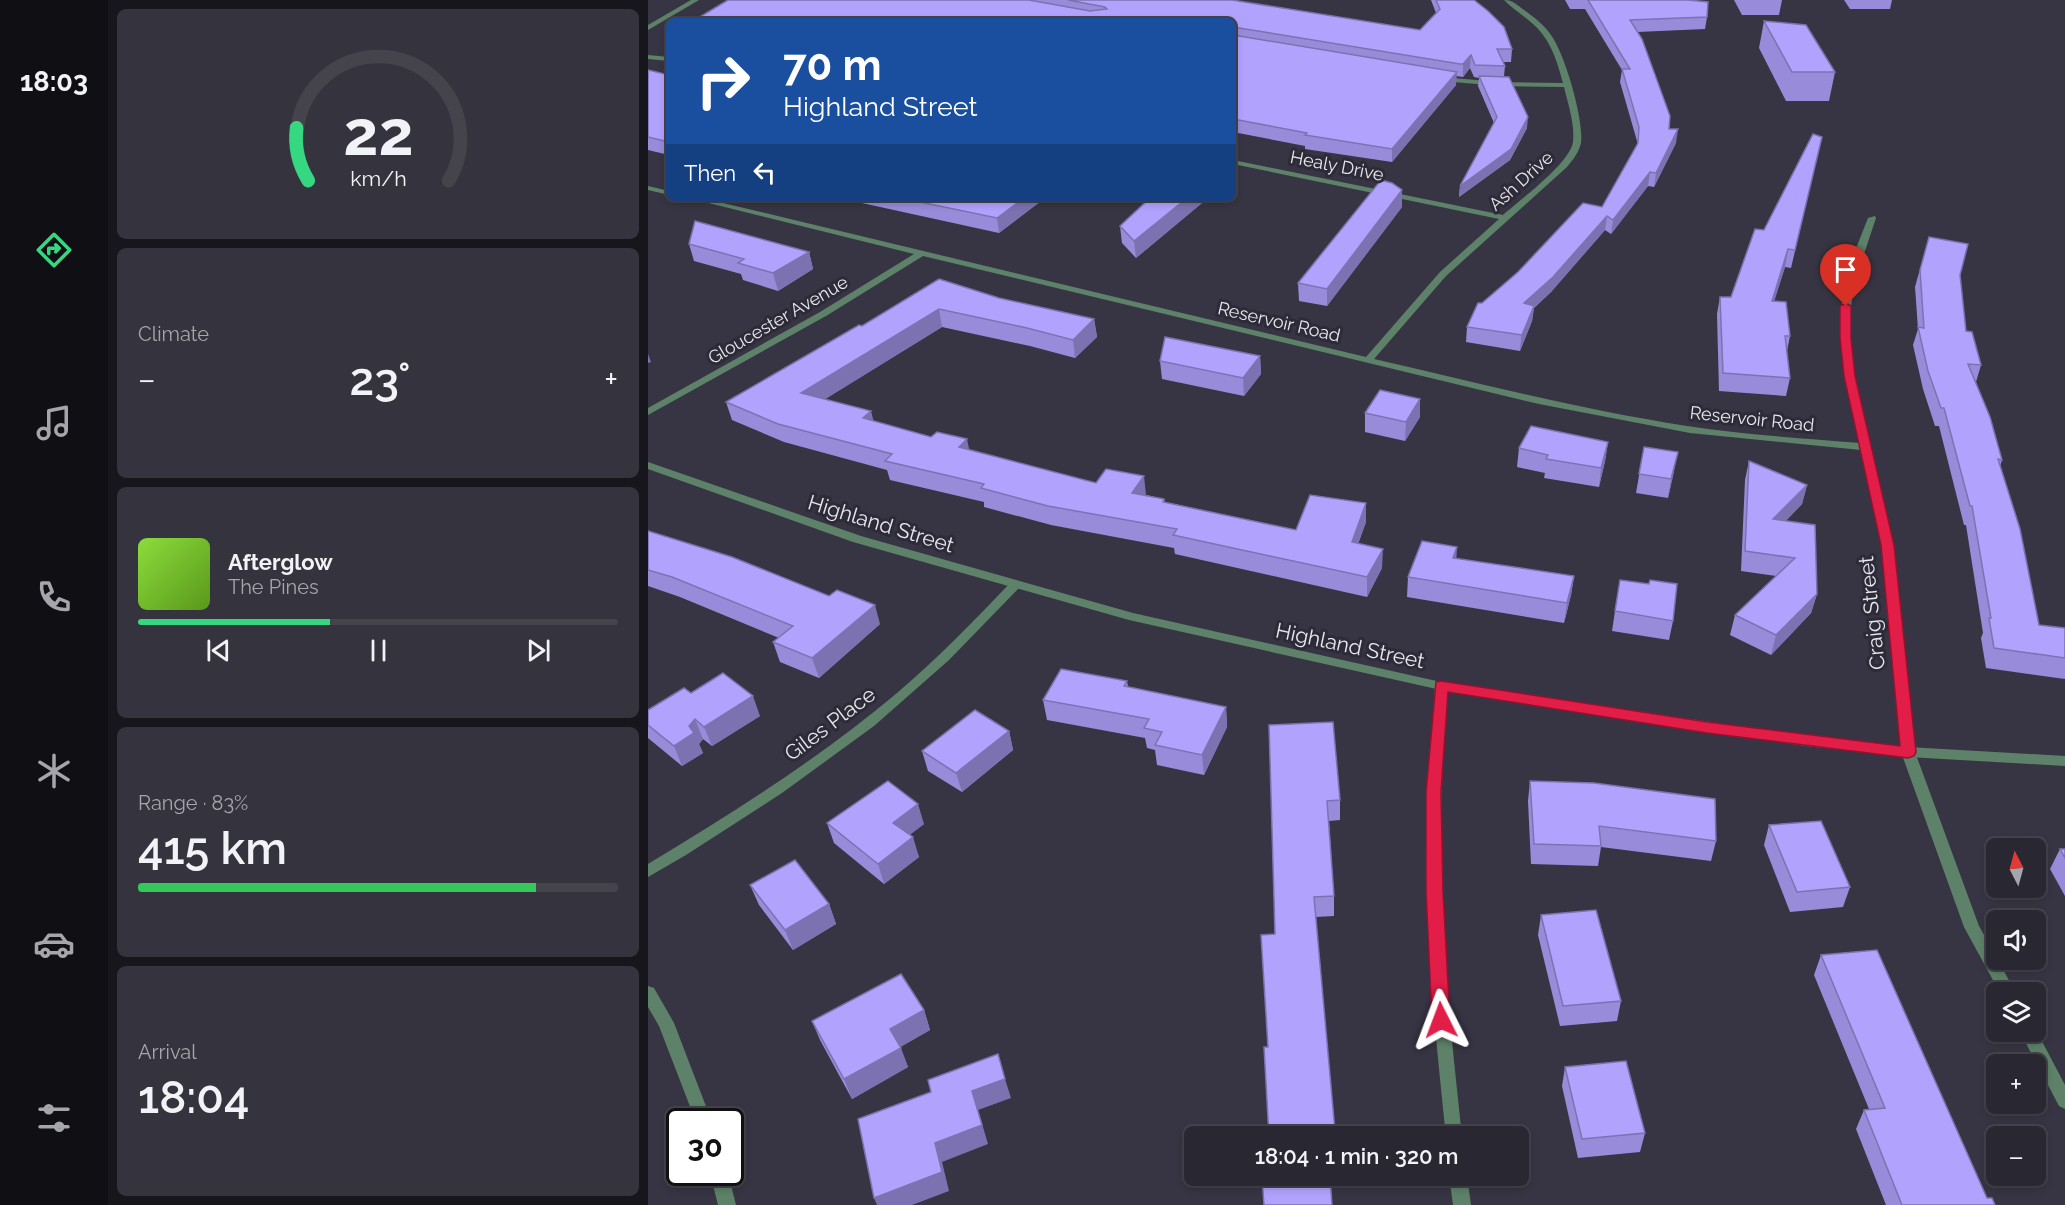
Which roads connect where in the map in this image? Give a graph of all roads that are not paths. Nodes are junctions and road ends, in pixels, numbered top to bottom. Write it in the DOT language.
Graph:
graph roads {
  1 [pos="696,0"];
  2 [pos="1508,0"];
  3 [pos="648,28"];
  4 [pos="648,57"];
  5 [pos="666,59"];
  6 [pos="1431,77"];
  7 [pos="1566,85"];
  8 [pos="1236,163"];
  9 [pos="648,188"];
  10 [pos="666,192"];
  11 [pos="705,201"];
  12 [pos="1504,218"];
  13 [pos="1872,218"];
  14 [pos="922,253"];
  15 [pos="1368,360"];
  16 [pos="648,412"];
  17 [pos="1864,447"];
  18 [pos="648,465"];
  19 [pos="1016,585"];
  20 [pos="1441,686"];
  21 [pos="1908,752"];
  22 [pos="2065,761"];
  23 [pos="648,871"];
  24 [pos="2002,982"];
  25 [pos="648,993"];
  26 [pos="2033,1042"];
  27 [pos="2065,1101"];
  28 [pos="699,1108"];
  29 [pos="1453,1126"];
  30 [pos="722,1186"];
  31 [pos="1459,1186"];
  32 [pos="727,1205"];
  33 [pos="1462,1205"];
  1 -- 3 [label="street"];
  2 -- 7 [label="street, Ash Drive"];
  4 -- 5 [label="street"];
  6 -- 7 [label="street"];
  7 -- 12 [label="street, Ash Drive"];
  8 -- 12 [label="street, Healy Drive"];
  9 -- 10 [label="street"];
  11 -- 14 [label="street, Reservoir Road"];
  12 -- 15 [label="street, Ash Drive"];
  13 -- 17 [label="street, Craig Street"];
  14 -- 15 [label="street, Reservoir Road"];
  14 -- 16 [label="street, Gloucester Avenue"];
  15 -- 17 [label="street, Reservoir Road"];
  17 -- 21 [label="street, Craig Street"];
  18 -- 19 [label="street, Highland Street"];
  19 -- 20 [label="street, Highland Street"];
  19 -- 23 [label="street, Giles Place"];
  20 -- 21 [label="street, Highland Street"];
  20 -- 29 [label="street"];
  21 -- 22 [label="street, Highland Street"];
  21 -- 24 [label="street, Craig Street"];
  25 -- 28 [label="street"];
  26 -- 27 [label="street"];
  30 -- 32 [label="street"];
  31 -- 33 [label="street"];
}
